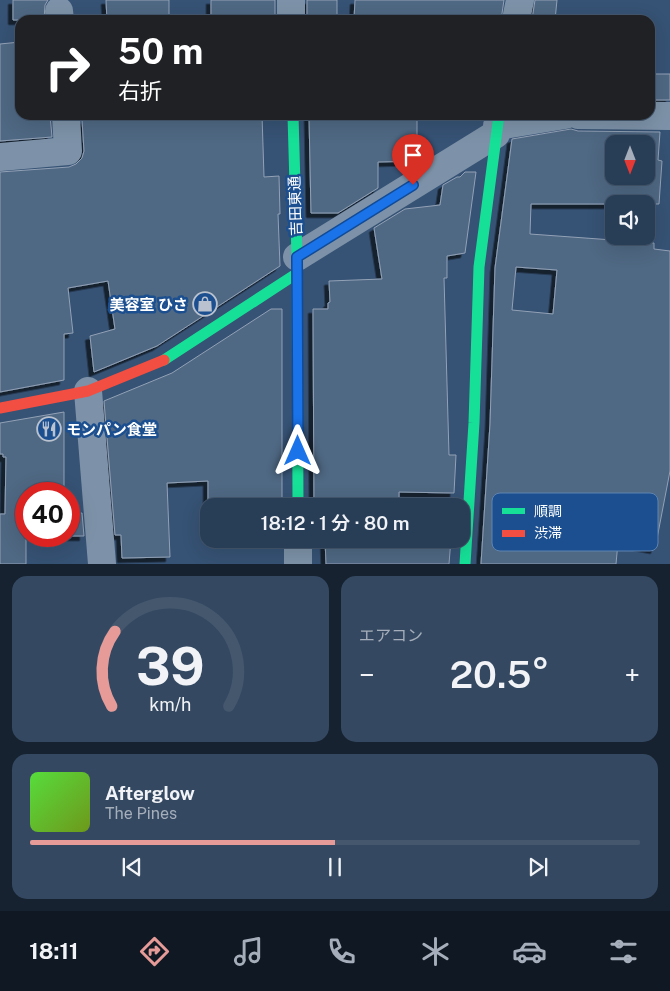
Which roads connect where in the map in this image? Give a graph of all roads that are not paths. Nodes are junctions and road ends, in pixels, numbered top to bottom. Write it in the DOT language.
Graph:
graph roads {
  1 [pos="291,0"];
  2 [pos="520,0"];
  3 [pos="291,15"];
  4 [pos="517,15"];
  5 [pos="655,116"];
  6 [pos="670,116"];
  7 [pos="66,120"];
  8 [pos="293,120"];
  9 [pos="530,120"];
  10 [pos="497,125"];
  11 [pos="0,157"];
  12 [pos="297,265"];
  13 [pos="88,391"];
  14 [pos="0,408"];
  15 [pos="298,498"];
  16 [pos="298,548"];
  17 [pos="102,564"];
  18 [pos="298,564"];
  19 [pos="465,564"];
  1 -- 3 [label="street"];
  2 -- 4 [label="street"];
  5 -- 6 [label="street"];
  7 -- 11 [label="street"];
  8 -- 12 [label="street, 吉田東通"];
  9 -- 10 [label="street"];
  10 -- 12 [label="street"];
  10 -- 19 [label="street"];
  12 -- 13 [label="street"];
  12 -- 15 [label="street, 吉田東通"];
  13 -- 14 [label="street"];
  13 -- 17 [label="street"];
  16 -- 18 [label="street"];
}
